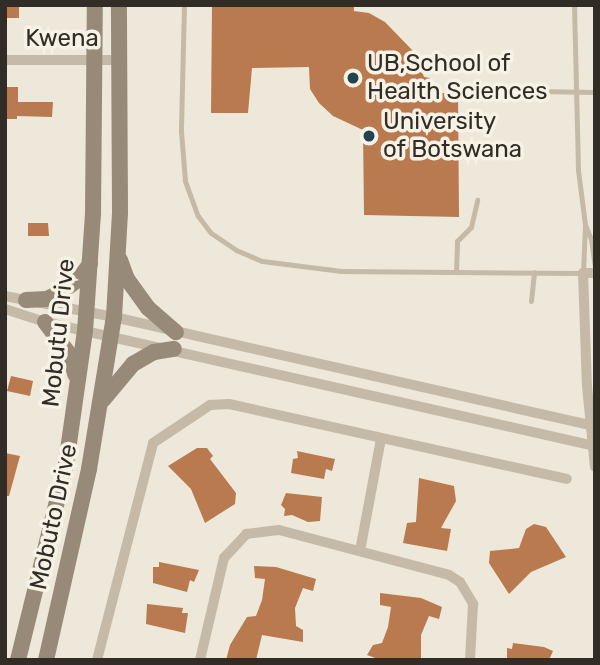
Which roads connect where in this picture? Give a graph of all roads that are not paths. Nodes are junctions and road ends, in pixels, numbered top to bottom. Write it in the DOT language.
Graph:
graph roads {
  1 [pos="94,5"];
  2 [pos="119,5"];
  3 [pos="184,5"];
  4 [pos="574,5"];
  5 [pos="5,60"];
  6 [pos="119,60"];
  7 [pos="94,61"];
  8 [pos="469,90"];
  9 [pos="577,91"];
  10 [pos="595,92"];
  11 [pos="477,200"];
  12 [pos="585,225"];
  13 [pos="118,255"];
  14 [pos="90,264"];
  15 [pos="595,266"];
  16 [pos="341,271"];
  17 [pos="456,272"];
  18 [pos="534,272"];
  19 [pos="589,273"];
  20 [pos="340,280"];
  21 [pos="5,296"];
  22 [pos="26,300"];
  23 [pos="531,301"];
  24 [pos="5,309"];
  25 [pos="87,311"];
  26 [pos="114,317"];
  27 [pos="45,322"];
  28 [pos="85,331"];
  29 [pos="176,332"];
  30 [pos="111,335"];
  31 [pos="174,349"];
  32 [pos="76,391"];
  33 [pos="100,404"];
  34 [pos="592,426"];
  35 [pos="381,439"];
  36 [pos="593,446"];
  37 [pos="595,467"];
  38 [pos="567,479"];
  39 [pos="360,551"];
  40 [pos="18,660"];
  41 [pos="46,660"];
  42 [pos="97,660"];
  43 [pos="200,660"];
  44 [pos="470,660"];
  1 -- 7 [label="main road, Mobutu Drive"];
  2 -- 6 [label="main road, Mobuto Drive"];
  3 -- 16 [label="lane"];
  4 -- 9 [label="lane"];
  5 -- 7 [label="street, Kwena"];
  6 -- 7 [label="street, Kwena"];
  6 -- 13 [label="main road, Mobuto Drive"];
  7 -- 14 [label="main road, Mobutu Drive"];
  8 -- 9 [label="lane"];
  9 -- 10 [label="lane"];
  9 -- 12 [label="lane"];
  11 -- 17 [label="lane"];
  12 -- 15 [label="lane"];
  12 -- 19 [label="lane"];
  13 -- 26 [label="main road, Mobuto Drive"];
  13 -- 29 [label="main road"];
  14 -- 22 [label="main road"];
  14 -- 25 [label="main road, Mobutu Drive"];
  16 -- 17 [label="lane"];
  16 -- 20 [label="lane"];
  17 -- 18 [label="lane"];
  18 -- 19 [label="lane"];
  18 -- 23 [label="lane"];
  19 -- 34 [label="street"];
  21 -- 22 [label="street"];
  22 -- 25 [label="street"];
  24 -- 27 [label="street"];
  25 -- 26 [label="street"];
  25 -- 28 [label="main road, Mobutu Drive"];
  26 -- 29 [label="street"];
  26 -- 30 [label="main road, Mobuto Drive"];
  27 -- 28 [label="street"];
  27 -- 32 [label="main road"];
  28 -- 30 [label="street"];
  28 -- 32 [label="main road, Mobutu Drive"];
  29 -- 34 [label="street"];
  30 -- 31 [label="street"];
  30 -- 33 [label="main road, Mobuto Drive"];
  31 -- 33 [label="main road"];
  31 -- 36 [label="street"];
  32 -- 40 [label="main road, Mobutu Drive"];
  33 -- 41 [label="main road, Mobuto Drive"];
  34 -- 36 [label="street"];
  35 -- 38 [label="street"];
  35 -- 39 [label="street"];
  35 -- 42 [label="street"];
  36 -- 37 [label="street"];
  39 -- 43 [label="street"];
  39 -- 44 [label="street"];
}
